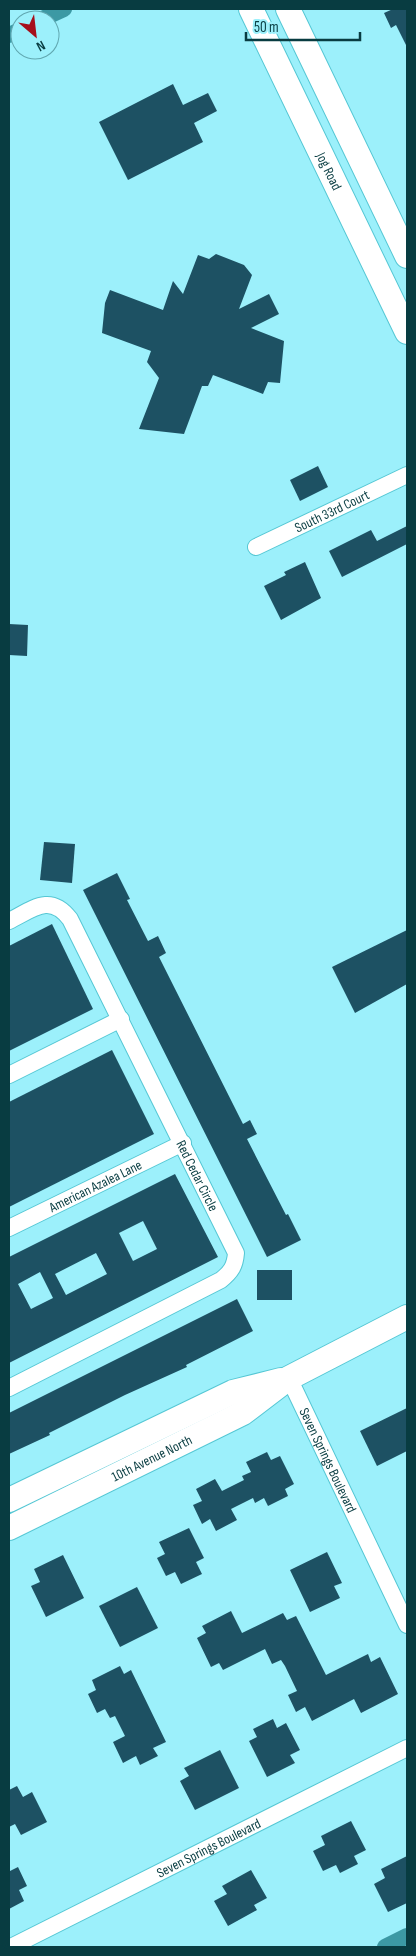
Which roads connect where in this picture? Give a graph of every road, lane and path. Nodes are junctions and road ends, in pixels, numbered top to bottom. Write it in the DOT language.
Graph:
graph roads {
  1 [pos="251,9"];
  2 [pos="288,9"];
  3 [pos="407,256"];
  4 [pos="407,332"];
  5 [pos="407,476"];
  6 [pos="256,547"];
  7 [pos="9,920"];
  8 [pos="120,1019"];
  9 [pos="9,1075"];
  10 [pos="183,1143"];
  11 [pos="9,1228"];
  12 [pos="407,1317"];
  13 [pos="289,1378"];
  14 [pos="9,1388"];
  15 [pos="9,1500"];
  16 [pos="9,1528"];
  17 [pos="407,1625"];
  18 [pos="407,1748"];
  19 [pos="11,1947"];
  1 -- 4 [label="street, Jog Road"];
  2 -- 3 [label="street"];
  5 -- 6 [label="street, South 33rd Court"];
  7 -- 8 [label="street, Red Cedar Circle"];
  8 -- 9 [label="street"];
  8 -- 10 [label="street, Red Cedar Circle"];
  10 -- 11 [label="street, American Azalea Lane"];
  10 -- 14 [label="street, Red Cedar Circle"];
  12 -- 13 [label="street, 10th Avenue North"];
  13 -- 15 [label="street, 10th Avenue North"];
  13 -- 16 [label="street, 10th Avenue North"];
  13 -- 17 [label="street, Seven Springs Boulevard"];
  18 -- 19 [label="street, Seven Springs Boulevard"];
}
